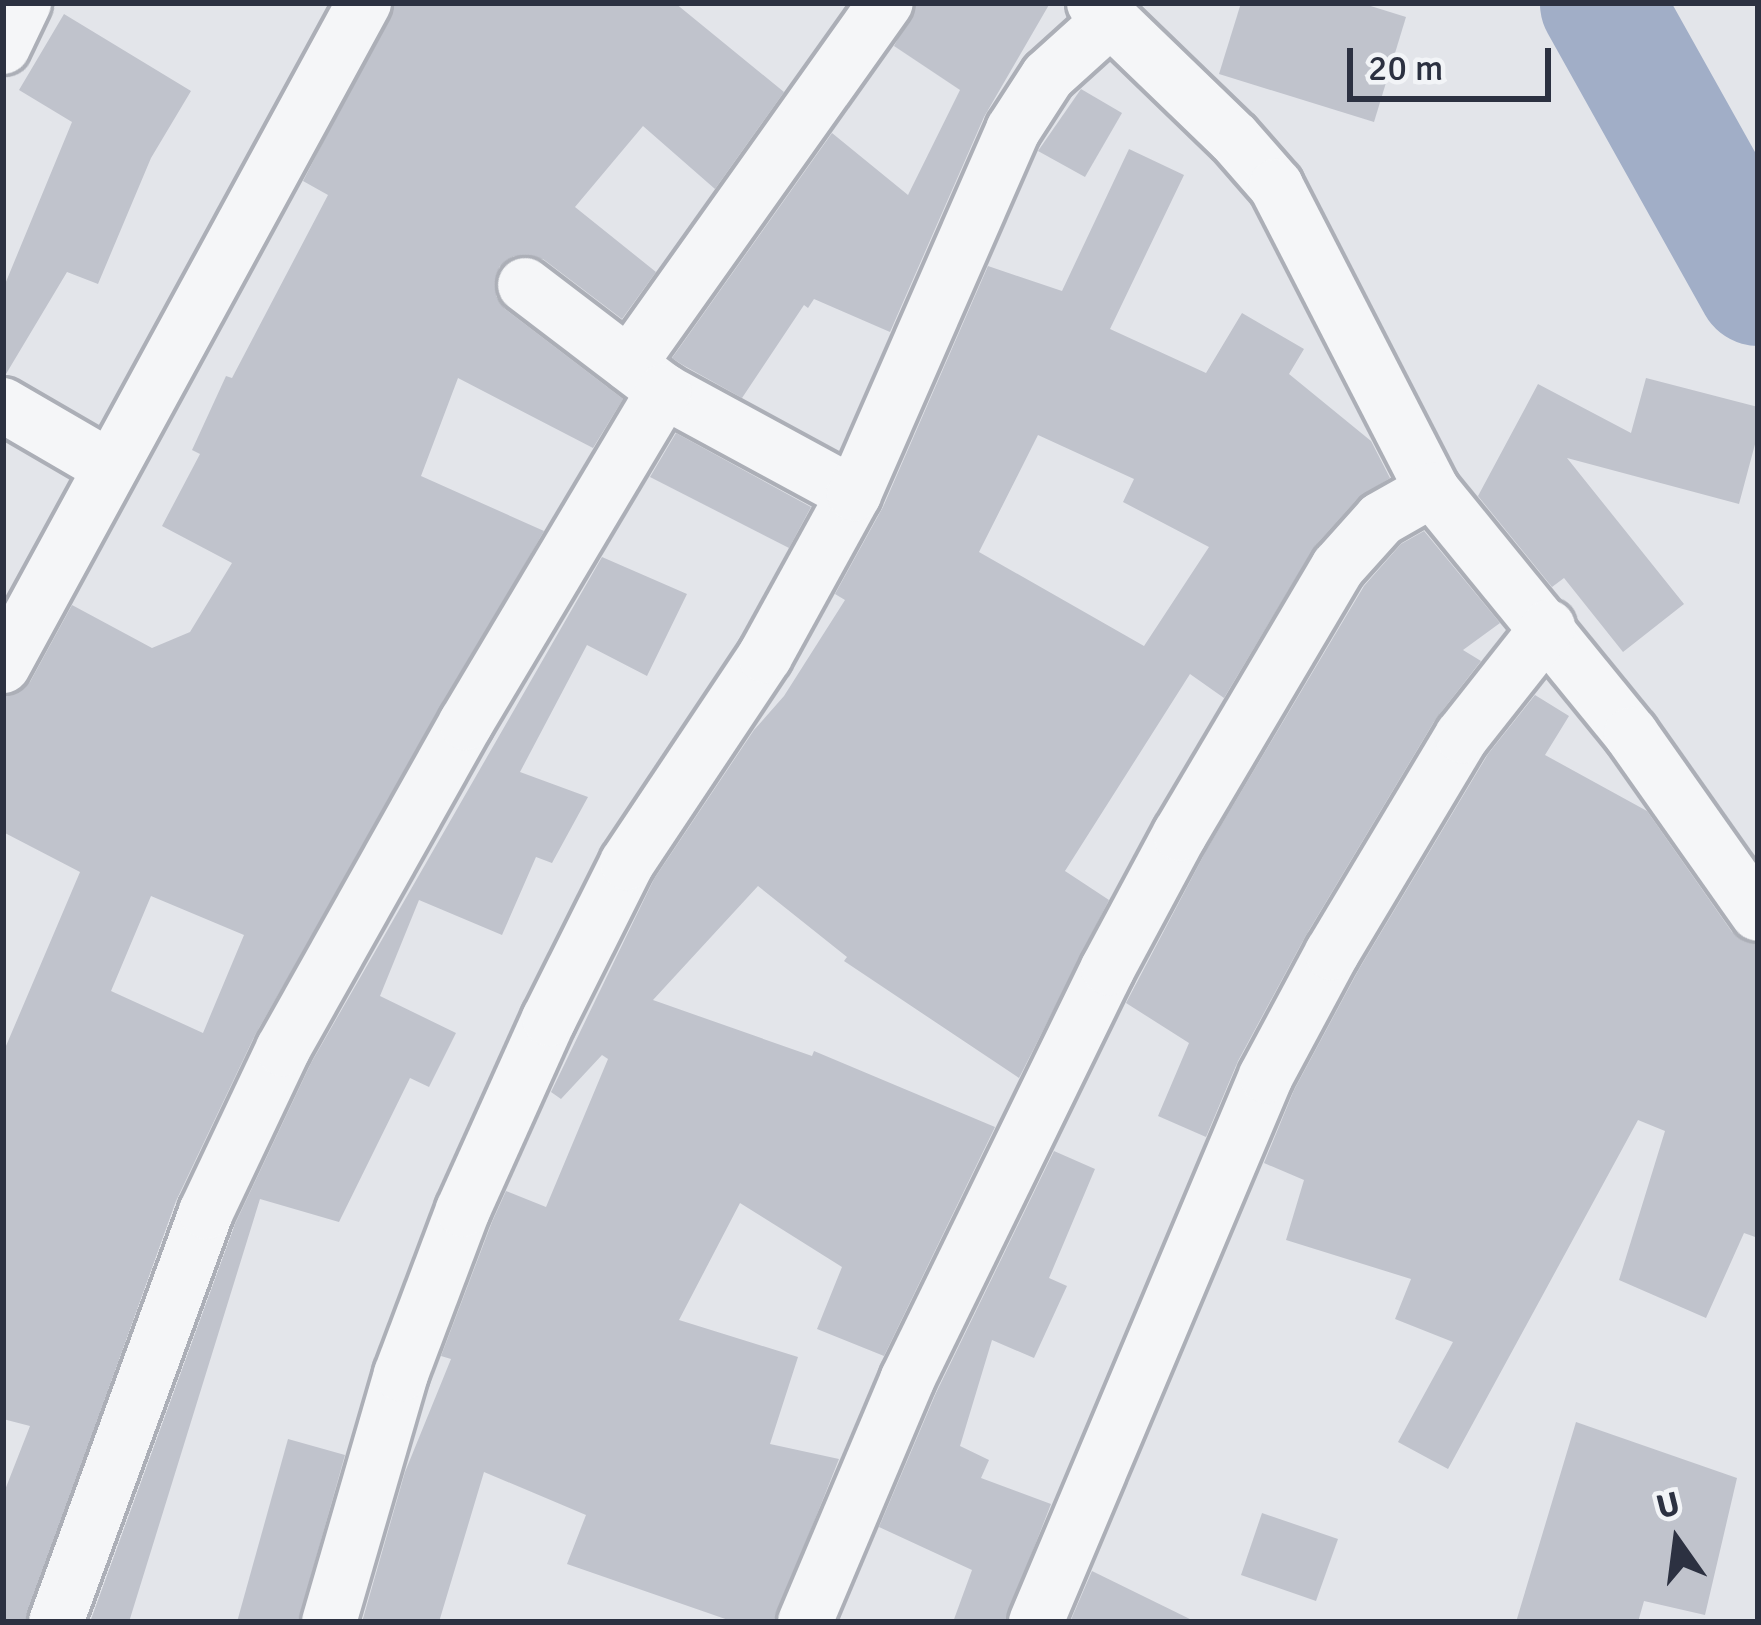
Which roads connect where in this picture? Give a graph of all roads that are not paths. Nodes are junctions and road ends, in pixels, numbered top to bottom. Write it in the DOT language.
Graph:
graph roads {
  1 [pos="24,3"];
  2 [pos="364,3"];
  3 [pos="886,3"];
  4 [pos="1103,11"];
  5 [pos="3,47"];
  6 [pos="525,285"];
  7 [pos="646,377"];
  8 [pos="3,406"];
  9 [pos="108,466"];
  10 [pos="1432,490"];
  11 [pos="854,494"];
  12 [pos="1548,627"];
  13 [pos="3,666"];
  14 [pos="1758,914"];
  15 [pos="56,1622"];
  16 [pos="329,1622"];
  17 [pos="805,1622"];
  18 [pos="1036,1622"];
  1 -- 5 [label="street"];
  2 -- 9 [label="street"];
  3 -- 7 [label="street"];
  4 -- 10 [label="street"];
  4 -- 11 [label="street"];
  6 -- 7 [label="street"];
  7 -- 11 [label="street"];
  7 -- 15 [label="street"];
  8 -- 9 [label="street"];
  9 -- 13 [label="street"];
  10 -- 12 [label="street"];
  10 -- 17 [label="street"];
  11 -- 16 [label="street"];
  12 -- 14 [label="street"];
  12 -- 18 [label="street"];
}
